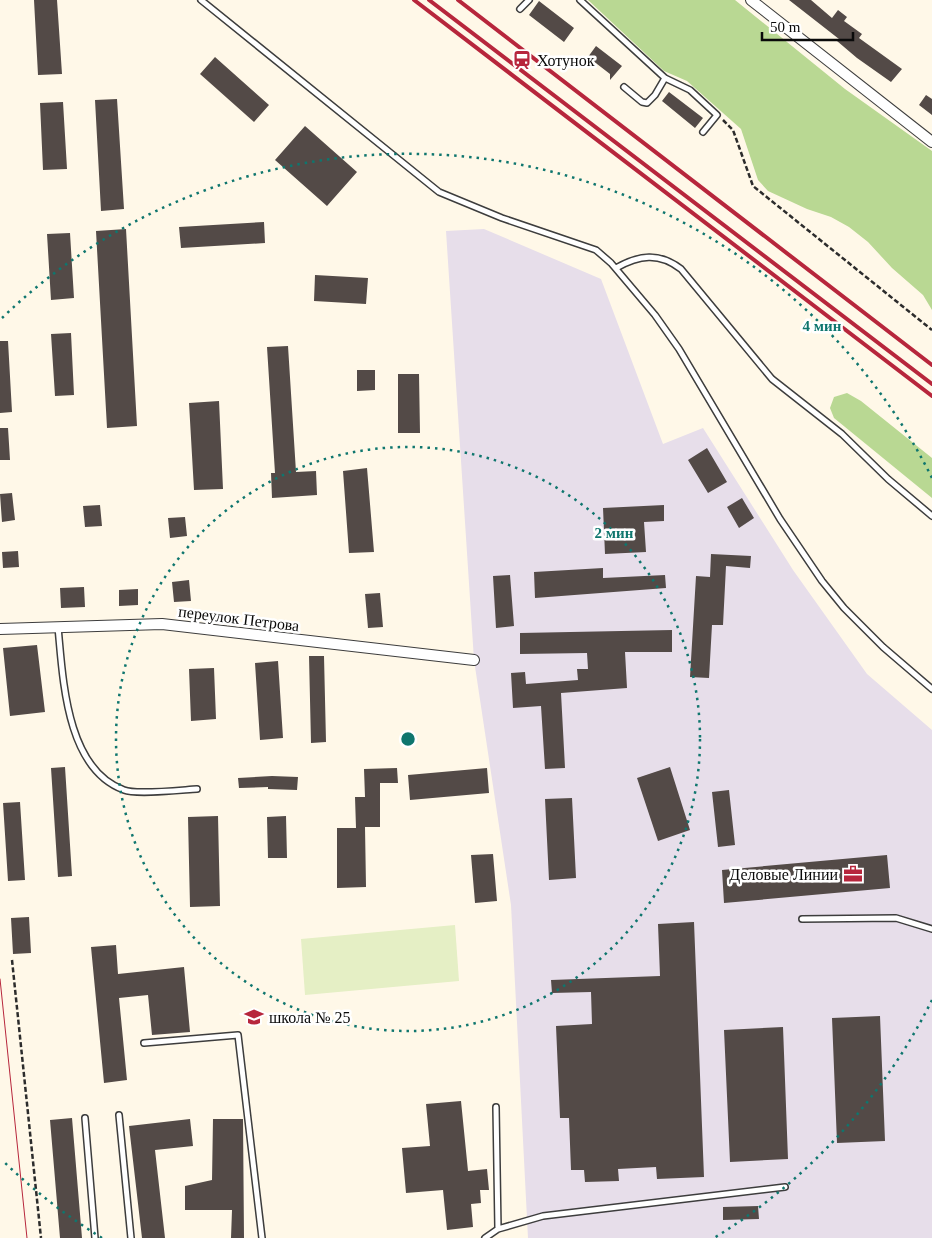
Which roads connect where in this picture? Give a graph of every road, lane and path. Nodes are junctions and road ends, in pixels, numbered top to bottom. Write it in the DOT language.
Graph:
graph roads {
  1 [pos="201,0"];
  2 [pos="529,0"];
  3 [pos="580,0"];
  4 [pos="751,0"];
  5 [pos="520,10"];
  6 [pos="664,78"];
  7 [pos="624,88"];
  8 [pos="717,115"];
  9 [pos="703,132"];
  10 [pos="931,140"];
  11 [pos="616,268"];
  12 [pos="932,330"];
  13 [pos="932,516"];
  14 [pos="58,627"];
  15 [pos="0,629"];
  16 [pos="474,660"];
  17 [pos="932,689"];
  18 [pos="197,789"];
  19 [pos="802,919"];
  20 [pos="932,929"];
  21 [pos="12,960"];
  22 [pos="144,1043"];
  23 [pos="496,1107"];
  24 [pos="119,1115"];
  25 [pos="85,1118"];
  26 [pos="785,1187"];
  27 [pos="498,1229"];
  28 [pos="41,1238"];
  29 [pos="95,1238"];
  30 [pos="131,1238"];
  31 [pos="262,1238"];
  32 [pos="485,1238"];
  1 -- 11 [label="lane"];
  2 -- 5 [label="lane"];
  3 -- 6 [label="lane"];
  4 -- 10 [label="street"];
  6 -- 7 [label="lane"];
  6 -- 8 [label="lane"];
  8 -- 9 [label="lane"];
  8 -- 12 [label="path"];
  11 -- 13 [label="lane"];
  11 -- 17 [label="lane"];
  14 -- 15 [label="street, переулок Петрова"];
  14 -- 16 [label="street, переулок Петрова"];
  14 -- 18 [label="lane"];
  19 -- 20 [label="lane"];
  21 -- 28 [label="path"];
  22 -- 31 [label="lane"];
  23 -- 27 [label="lane"];
  24 -- 30 [label="lane"];
  25 -- 29 [label="lane"];
  26 -- 27 [label="lane"];
  27 -- 32 [label="lane"];
}
